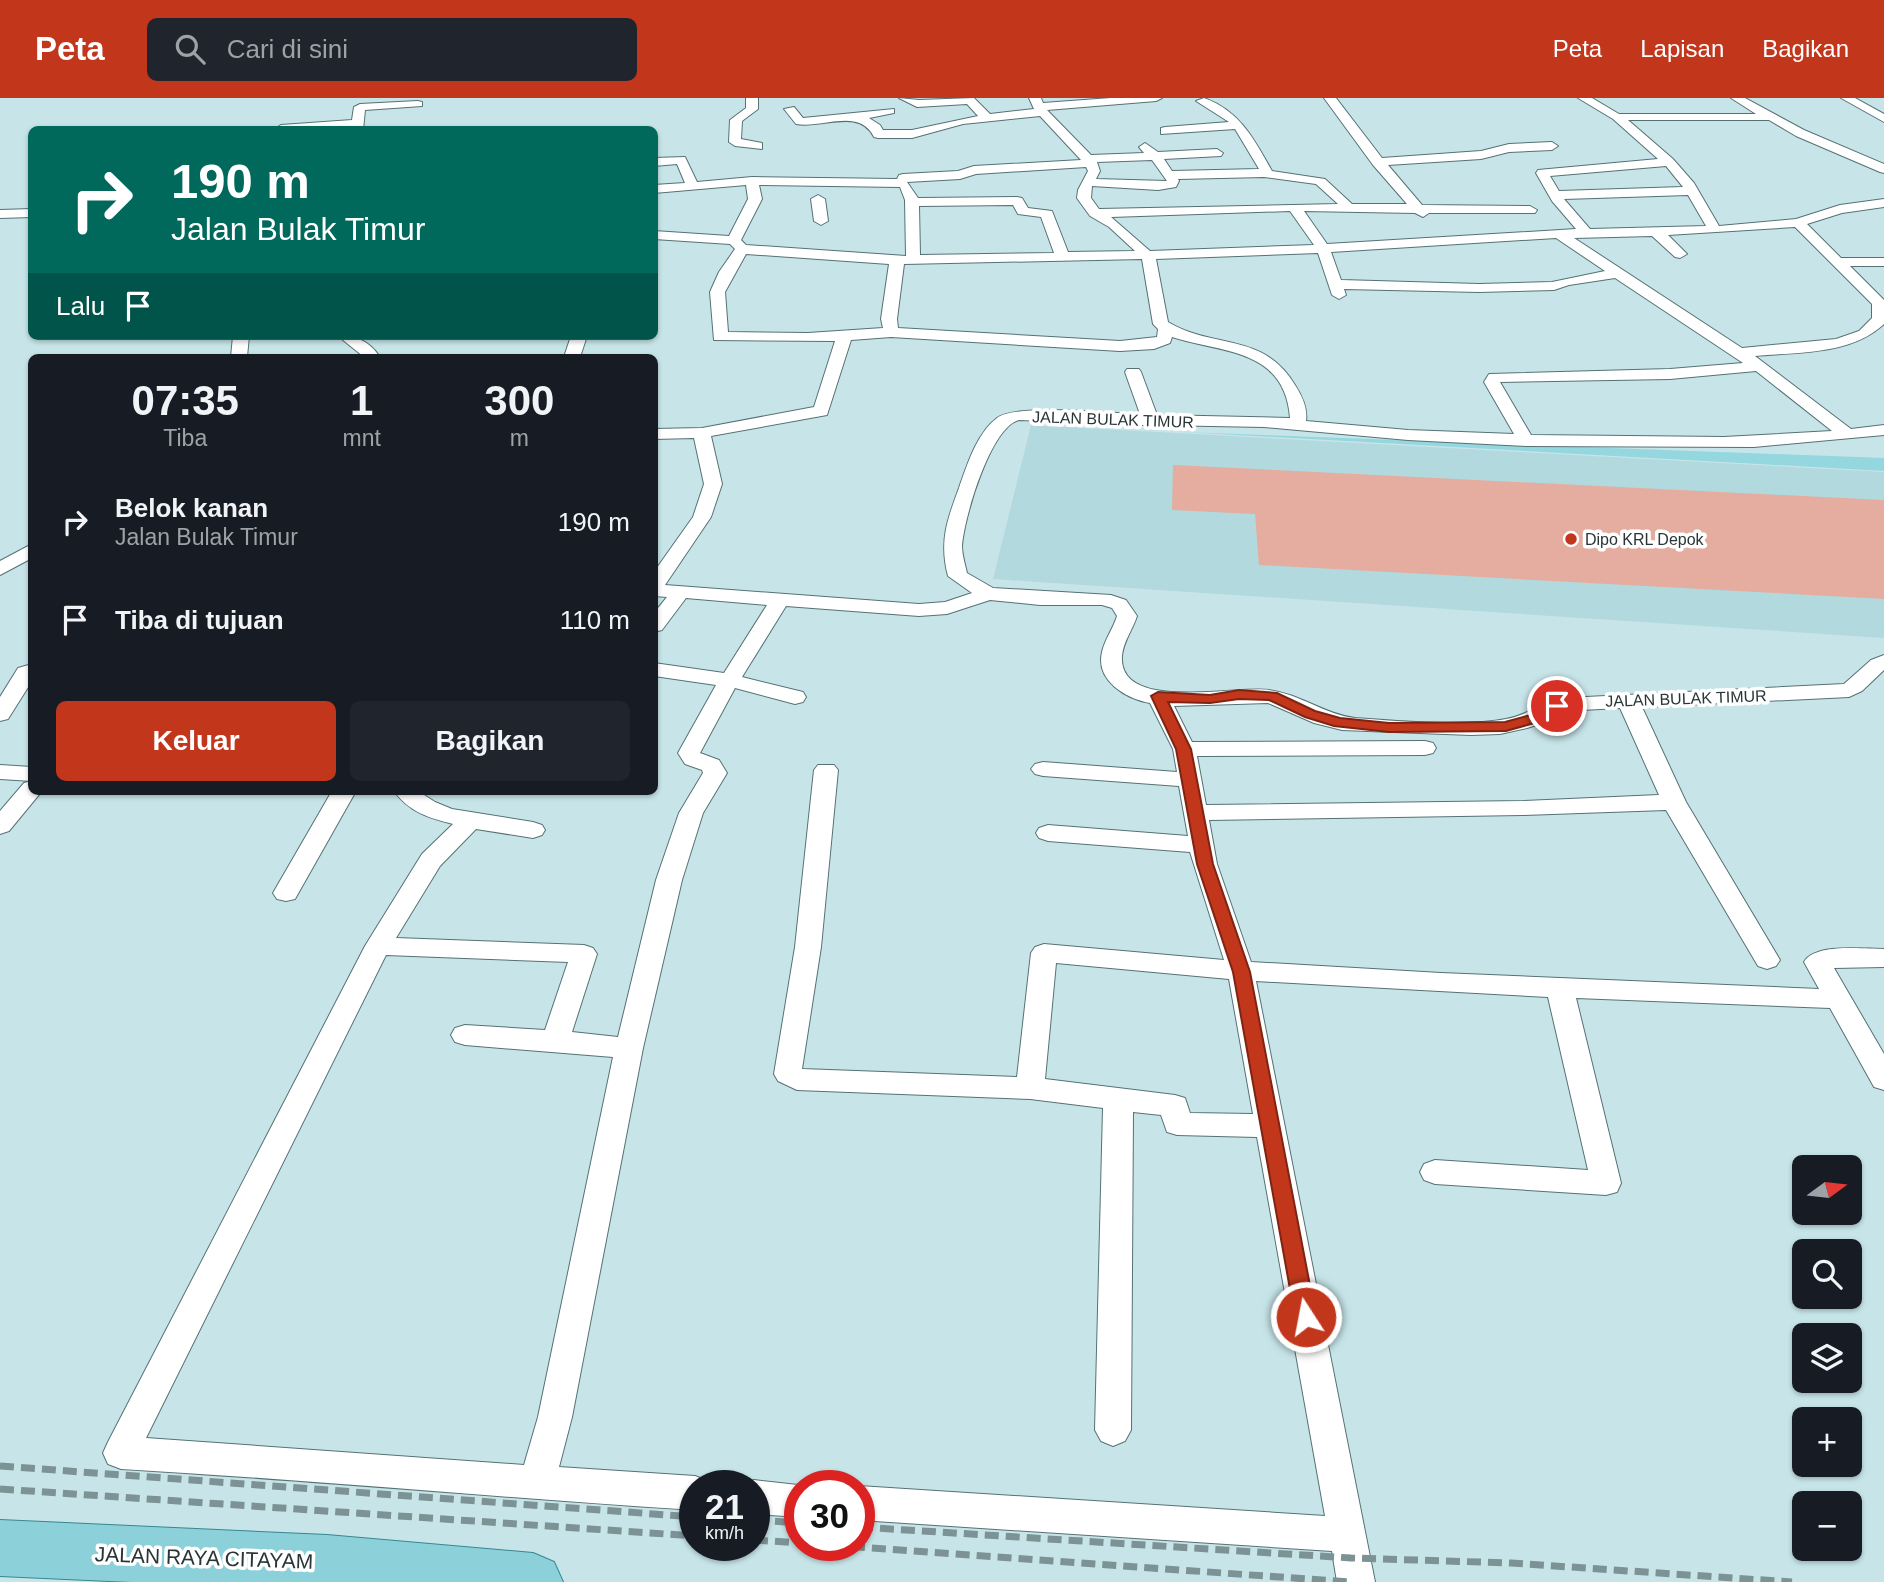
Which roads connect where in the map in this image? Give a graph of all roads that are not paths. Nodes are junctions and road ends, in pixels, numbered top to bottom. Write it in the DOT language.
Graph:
graph roads {
  1 [pos="752,98"];
  2 [pos="1156,98"];
  3 [pos="1330,98"];
  4 [pos="1584,98"];
  5 [pos="1737,98"];
  6 [pos="1847,98"];
  7 [pos="1226,99"];
  8 [pos="910,100"];
  9 [pos="1196,100"];
  10 [pos="418,104"];
  11 [pos="943,105"];
  12 [pos="1039,105"];
  13 [pos="790,109"];
  14 [pos="890,111"];
  15 [pos="858,116"];
  16 [pos="1769,117"];
  17 [pos="987,118"];
  18 [pos="826,119"];
  19 [pos="1884,119"];
  20 [pos="963,121"];
  21 [pos="1622,121"];
  22 [pos="360,124"];
  23 [pos="1239,125"];
  24 [pos="328,126"];
  25 [pos="1659,127"];
  26 [pos="1164,131"];
  27 [pos="877,136"];
  28 [pos="758,146"];
  29 [pos="1552,146"];
  30 [pos="1145,147"];
  31 [pos="1217,153"];
  32 [pos="1156,157"];
  33 [pos="658,162"];
  34 [pos="899,162"];
  35 [pos="1377,162"];
  36 [pos="1669,162"];
  37 [pos="1089,168"];
  38 [pos="1585,169"];
  39 [pos="1884,169"];
  40 [pos="1267,173"];
  41 [pos="1169,175"];
  42 [pos="752,181"];
  43 [pos="903,181"];
  44 [pos="693,186"];
  45 [pos="658,189"];
  46 [pos="1692,191"];
  47 [pos="1612,192"];
  48 [pos="1555,195"];
  49 [pos="819,199"];
  50 [pos="907,200"];
  51 [pos="1877,204"];
  52 [pos="1294,207"];
  53 [pos="1348,207"];
  54 [pos="1418,207"];
  55 [pos="1530,210"];
  56 [pos="1884,212"];
  57 [pos="28,213"];
  58 [pos="1095,213"];
  59 [pos="0,215"];
  60 [pos="821,221"];
  61 [pos="1798,223"];
  62 [pos="1715,230"];
  63 [pos="1656,232"];
  64 [pos="1586,233"];
  65 [pos="1559,234"];
  66 [pos="658,235"];
  67 [pos="1448,243"];
  68 [pos="738,245"];
  69 [pos="1323,248"];
  70 [pos="1680,254"];
  71 [pos="1148,256"];
  72 [pos="1063,257"];
  73 [pos="913,258"];
  74 [pos="897,260"];
  75 [pos="1837,262"];
  76 [pos="1884,262"];
  77 [pos="1617,273"];
  78 [pos="1880,301"];
  79 [pos="1882,320"];
  80 [pos="1166,328"];
  81 [pos="891,332"];
  82 [pos="845,334"];
  83 [pos="352,340"];
  84 [pos="1740,353"];
  85 [pos="370,354"];
  86 [pos="1759,366"];
  87 [pos="1133,372"];
  88 [pos="1151,422"];
  89 [pos="1293,424"];
  90 [pos="1884,430"];
  91 [pos="702,433"];
  92 [pos="658,434"];
  93 [pos="1846,435"];
  94 [pos="1526,440"];
  95 [pos="0,552"];
  96 [pos="28,553"];
  97 [pos="28,554"];
  98 [pos="0,569"];
  99 [pos="658,582"];
  100 [pos="658,589"];
  101 [pos="681,592"];
  102 [pos="988,594"];
  103 [pos="780,600"];
  104 [pos="658,622"];
  105 [pos="1884,661"];
  106 [pos="658,670"];
  107 [pos="28,672"];
  108 [pos="729,680"];
  109 [pos="1158,696"];
  110 [pos="795,697"];
  111 [pos="1628,700"];
  112 [pos="0,714"];
  113 [pos="1425,748"];
  114 [pos="1184,749"];
  115 [pos="1043,769"];
  116 [pos="827,770"];
  117 [pos="0,772"];
  118 [pos="28,774"];
  119 [pos="1189,780"];
  120 [pos="28,793"];
  121 [pos="342,795"];
  122 [pos="409,795"];
  123 [pos="1674,802"];
  124 [pos="1195,813"];
  125 [pos="468,822"];
  126 [pos="0,826"];
  127 [pos="533,830"];
  128 [pos="1048,833"];
  129 [pos="1201,845"];
  130 [pos="286,893"];
  131 [pos="378,946"];
  132 [pos="1884,958"];
  133 [pos="1768,960"];
  134 [pos="1241,972"];
  135 [pos="1560,989"];
  136 [pos="1840,999"];
  137 [pos="465,1035"];
  138 [pos="555,1041"];
  139 [pos="629,1048"];
  140 [pos="1884,1079"];
  141 [pos="1030,1088"];
  142 [pos="1118,1101"];
  143 [pos="1269,1126"];
  144 [pos="1435,1172"];
  145 [pos="1113,1430"];
  146 [pos="536,1484"];
  147 [pos="679,1492"];
  148 [pos="875,1504"];
  149 [pos="1347,1535"];
  150 [pos="0,1548"];
  151 [pos="533,1582"];
  152 [pos="1356,1582"];
  1 -- 28 [label="street"];
  2 -- 12 [label="street"];
  3 -- 35 [label="street"];
  4 -- 21 [label="street"];
  5 -- 16 [label="street"];
  6 -- 19 [label="street"];
  7 -- 9 [label="street"];
  8 -- 17 [label="street"];
  9 -- 23 [label="street"];
  10 -- 22 [label="street"];
  11 -- 20 [label="street"];
  12 -- 17 [label="street"];
  12 -- 37 [label="street"];
  13 -- 18 [label="street"];
  14 -- 15 [label="street"];
  15 -- 18 [label="street"];
  15 -- 27 [label="street"];
  16 -- 21 [label="street"];
  16 -- 39 [label="street"];
  17 -- 20 [label="street"];
  18 -- 27 [label="street"];
  20 -- 27 [label="street"];
  21 -- 25 [label="street"];
  21 -- 36 [label="street"];
  22 -- 24 [label="street"];
  23 -- 26 [label="street"];
  23 -- 40 [label="street"];
  29 -- 35 [label="street"];
  30 -- 32 [label="street"];
  31 -- 32 [label="street"];
  32 -- 37 [label="street"];
  32 -- 41 [label="street"];
  33 -- 44 [label="street"];
  34 -- 43 [label="street"];
  35 -- 54 [label="street"];
  36 -- 38 [label="street"];
  36 -- 46 [label="street"];
  37 -- 41 [label="street"];
  37 -- 43 [label="street"];
  37 -- 58 [label="street"];
  38 -- 47 [label="street"];
  38 -- 48 [label="street"];
  40 -- 41 [label="street"];
  40 -- 53 [label="street"];
  42 -- 43 [label="street"];
  42 -- 44 [label="street"];
  42 -- 68 [label="street"];
  43 -- 50 [label="street"];
  44 -- 45 [label="street"];
  46 -- 47 [label="street"];
  46 -- 62 [label="street"];
  47 -- 48 [label="street"];
  48 -- 64 [label="street"];
  49 -- 60 [label="street"];
  50 -- 72 [label="street"];
  50 -- 73 [label="street"];
  51 -- 56 [label="street"];
  51 -- 61 [label="street"];
  52 -- 53 [label="street"];
  52 -- 58 [label="street"];
  52 -- 69 [label="street"];
  53 -- 54 [label="street"];
  54 -- 55 [label="street"];
  54 -- 67 [label="street"];
  57 -- 59 [label="street"];
  58 -- 71 [label="street"];
  61 -- 62 [label="street"];
  61 -- 75 [label="street"];
  62 -- 63 [label="street"];
  63 -- 64 [label="street"];
  63 -- 70 [label="street"];
  64 -- 65 [label="street"];
  65 -- 67 [label="street"];
  65 -- 77 [label="street"];
  66 -- 68 [label="street"];
  67 -- 69 [label="street"];
  68 -- 74 [label="street"];
  68 -- 82 [label="street"];
  69 -- 71 [label="street"];
  69 -- 77 [label="street"];
  71 -- 72 [label="street"];
  71 -- 80 [label="street"];
  72 -- 73 [label="street"];
  73 -- 74 [label="street"];
  74 -- 81 [label="street"];
  75 -- 76 [label="street"];
  75 -- 78 [label="street"];
  77 -- 84 [label="street"];
  78 -- 79 [label="street"];
  79 -- 84 [label="street"];
  80 -- 81 [label="street"];
  80 -- 89 [label="street"];
  81 -- 82 [label="street"];
  82 -- 91 [label="street"];
  83 -- 85 [label="street"];
  84 -- 86 [label="street"];
  86 -- 93 [label="street"];
  86 -- 94 [label="street"];
  87 -- 88 [label="street"];
  88 -- 89 [label="street, JALAN BULAK TIMUR"];
  88 -- 102 [label="street, JALAN BULAK TIMUR"];
  89 -- 94 [label="street, JALAN BULAK TIMUR"];
  90 -- 93 [label="street, JALAN BULAK TIMUR"];
  91 -- 92 [label="street"];
  91 -- 99 [label="street"];
  93 -- 94 [label="street, JALAN BULAK TIMUR"];
  95 -- 96 [label="street"];
  97 -- 98 [label="street"];
  100 -- 101 [label="street"];
  101 -- 103 [label="street"];
  101 -- 104 [label="street"];
  102 -- 103 [label="street"];
  102 -- 109 [label="street, JALAN BULAK TIMUR"];
  103 -- 108 [label="street"];
  105 -- 111 [label="street, JALAN BULAK TIMUR"];
  106 -- 108 [label="street"];
  107 -- 112 [label="street"];
  108 -- 110 [label="street"];
  108 -- 139 [label="street"];
  109 -- 111 [label="street, JALAN BULAK TIMUR"];
  109 -- 114 [label="street"];
  111 -- 123 [label="street"];
  113 -- 114 [label="street"];
  114 -- 119 [label="street"];
  115 -- 119 [label="street"];
  116 -- 141 [label="street"];
  117 -- 118 [label="street"];
  119 -- 124 [label="street"];
  120 -- 126 [label="street"];
  121 -- 130 [label="street"];
  122 -- 125 [label="street"];
  123 -- 124 [label="street"];
  123 -- 133 [label="street"];
  124 -- 129 [label="street"];
  125 -- 127 [label="street"];
  125 -- 131 [label="street"];
  128 -- 129 [label="street"];
  129 -- 134 [label="street"];
  131 -- 138 [label="street"];
  131 -- 146 [label="street"];
  132 -- 136 [label="street"];
  134 -- 135 [label="street"];
  134 -- 141 [label="street"];
  134 -- 143 [label="street"];
  135 -- 136 [label="street"];
  135 -- 144 [label="street"];
  136 -- 140 [label="street"];
  137 -- 138 [label="street"];
  138 -- 139 [label="street"];
  139 -- 146 [label="street"];
  141 -- 142 [label="street"];
  142 -- 143 [label="street"];
  142 -- 145 [label="street"];
  143 -- 149 [label="street"];
  146 -- 147 [label="street"];
  148 -- 149 [label="street"];
  149 -- 152 [label="street"];
  150 -- 151 [label="main road, JALAN RAYA CITAYAM"];
}
